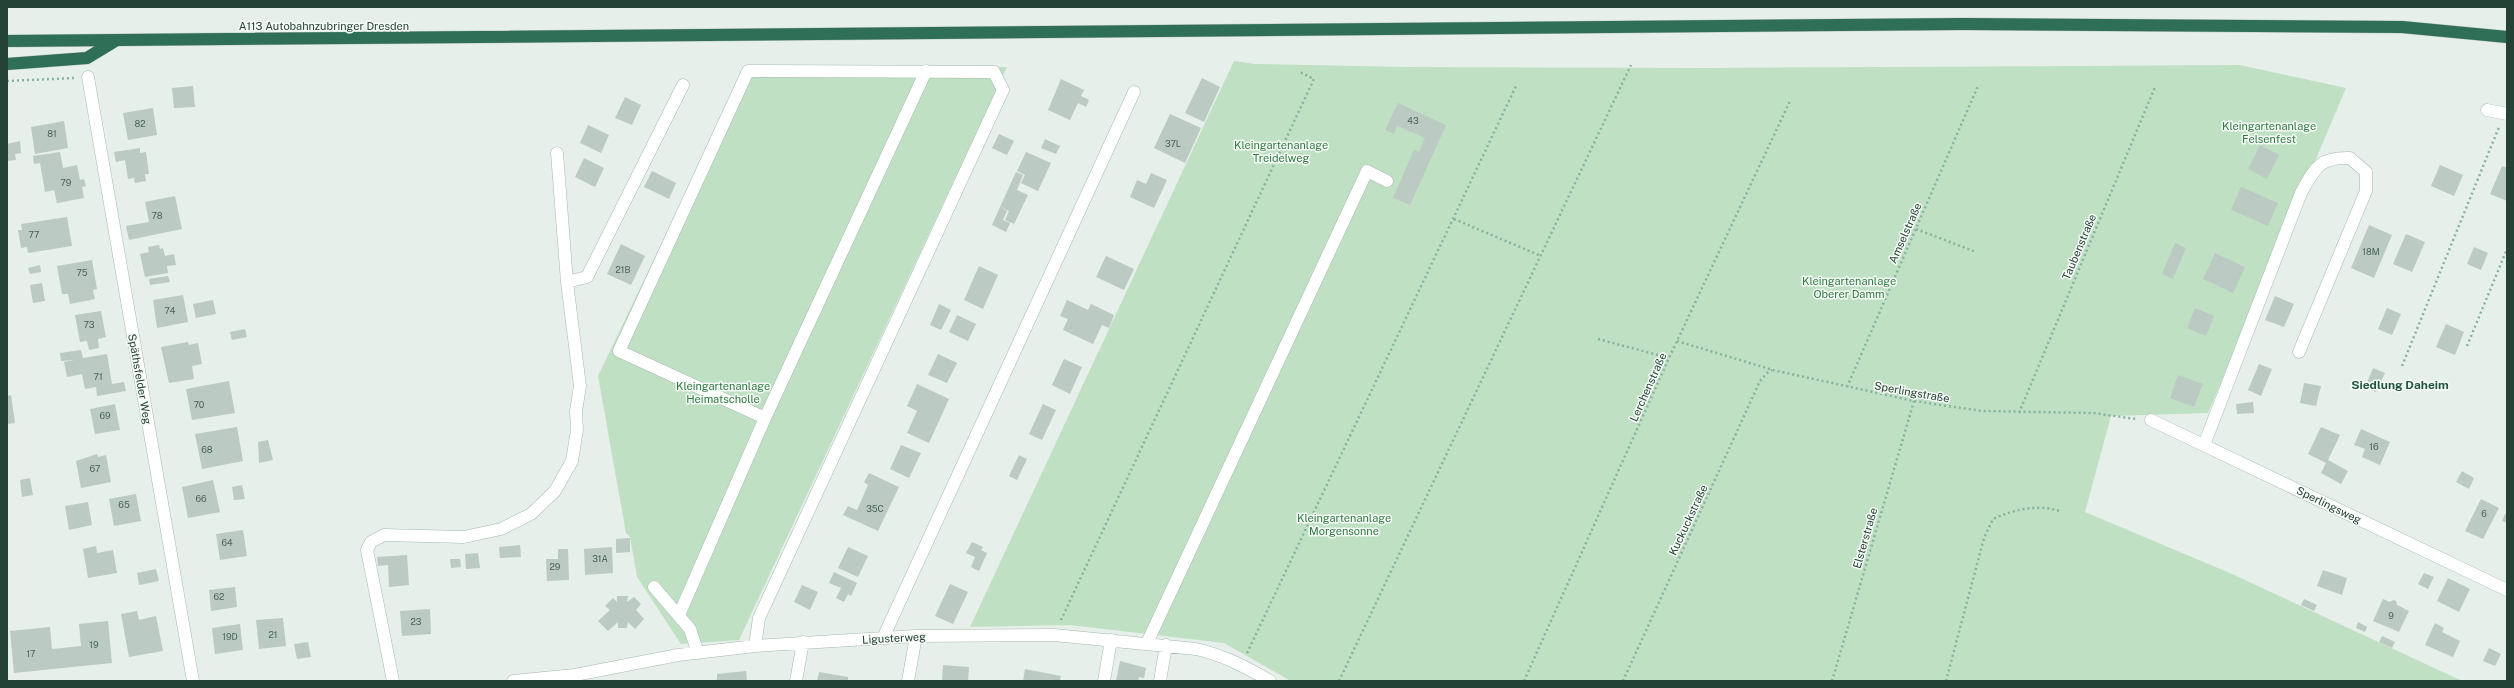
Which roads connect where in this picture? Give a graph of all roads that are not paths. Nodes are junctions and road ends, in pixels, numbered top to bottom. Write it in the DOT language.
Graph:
graph roads {
  1 [pos="2507,36"];
  2 [pos="7,41"];
  3 [pos="116,41"];
  4 [pos="7,64"];
  5 [pos="926,72"];
  6 [pos="88,78"];
  7 [pos="683,85"];
  8 [pos="1134,92"];
  9 [pos="2487,110"];
  10 [pos="2505,114"];
  11 [pos="557,153"];
  12 [pos="1387,181"];
  13 [pos="567,282"];
  14 [pos="2299,352"];
  15 [pos="765,418"];
  16 [pos="2151,420"];
  17 [pos="2204,445"];
  18 [pos="654,587"];
  19 [pos="2507,590"];
  20 [pos="679,615"];
  21 [pos="916,636"];
  22 [pos="882,638"];
  23 [pos="1111,640"];
  24 [pos="803,642"];
  25 [pos="1147,643"];
  26 [pos="1166,645"];
  27 [pos="755,646"];
  28 [pos="698,653"];
  29 [pos="1247,672"];
  30 [pos="533,680"];
  31 [pos="192,681"];
  32 [pos="393,681"];
  33 [pos="513,681"];
  34 [pos="796,681"];
  35 [pos="908,681"];
  36 [pos="1104,681"];
  37 [pos="1160,681"];
  38 [pos="1270,681"];
  1 -- 3 [label="highway, A113 Autobahnzubringer Dresden"];
  2 -- 3 [label="highway, A113 Autobahnzubringer Dresden"];
  3 -- 4 [label="highway"];
  5 -- 15 [label="street"];
  5 -- 15 [label="street"];
  5 -- 27 [label="street"];
  6 -- 31 [label="street, Späthsfelder Weg"];
  7 -- 13 [label="street"];
  8 -- 22 [label="street"];
  9 -- 10 [label="street"];
  11 -- 13 [label="street"];
  12 -- 25 [label="street"];
  13 -- 32 [label="street"];
  14 -- 17 [label="street"];
  15 -- 20 [label="street"];
  16 -- 17 [label="street, Sperlingsweg"];
  17 -- 19 [label="street, Sperlingsweg"];
  18 -- 20 [label="street"];
  20 -- 28 [label="street"];
  21 -- 22 [label="street, Ligusterweg"];
  21 -- 23 [label="street, Ligusterweg"];
  21 -- 35 [label="street"];
  22 -- 24 [label="street, Ligusterweg"];
  23 -- 25 [label="street, Ligusterweg"];
  23 -- 36 [label="street"];
  24 -- 27 [label="street, Ligusterweg"];
  24 -- 34 [label="street"];
  25 -- 26 [label="street, Ligusterweg"];
  26 -- 29 [label="street, Ligusterweg"];
  26 -- 37 [label="street"];
  27 -- 28 [label="street, Ligusterweg"];
  28 -- 30 [label="street, Ligusterweg"];
  29 -- 38 [label="street, Ligusterweg"];
  30 -- 33 [label="street, Ligusterweg"];
}
